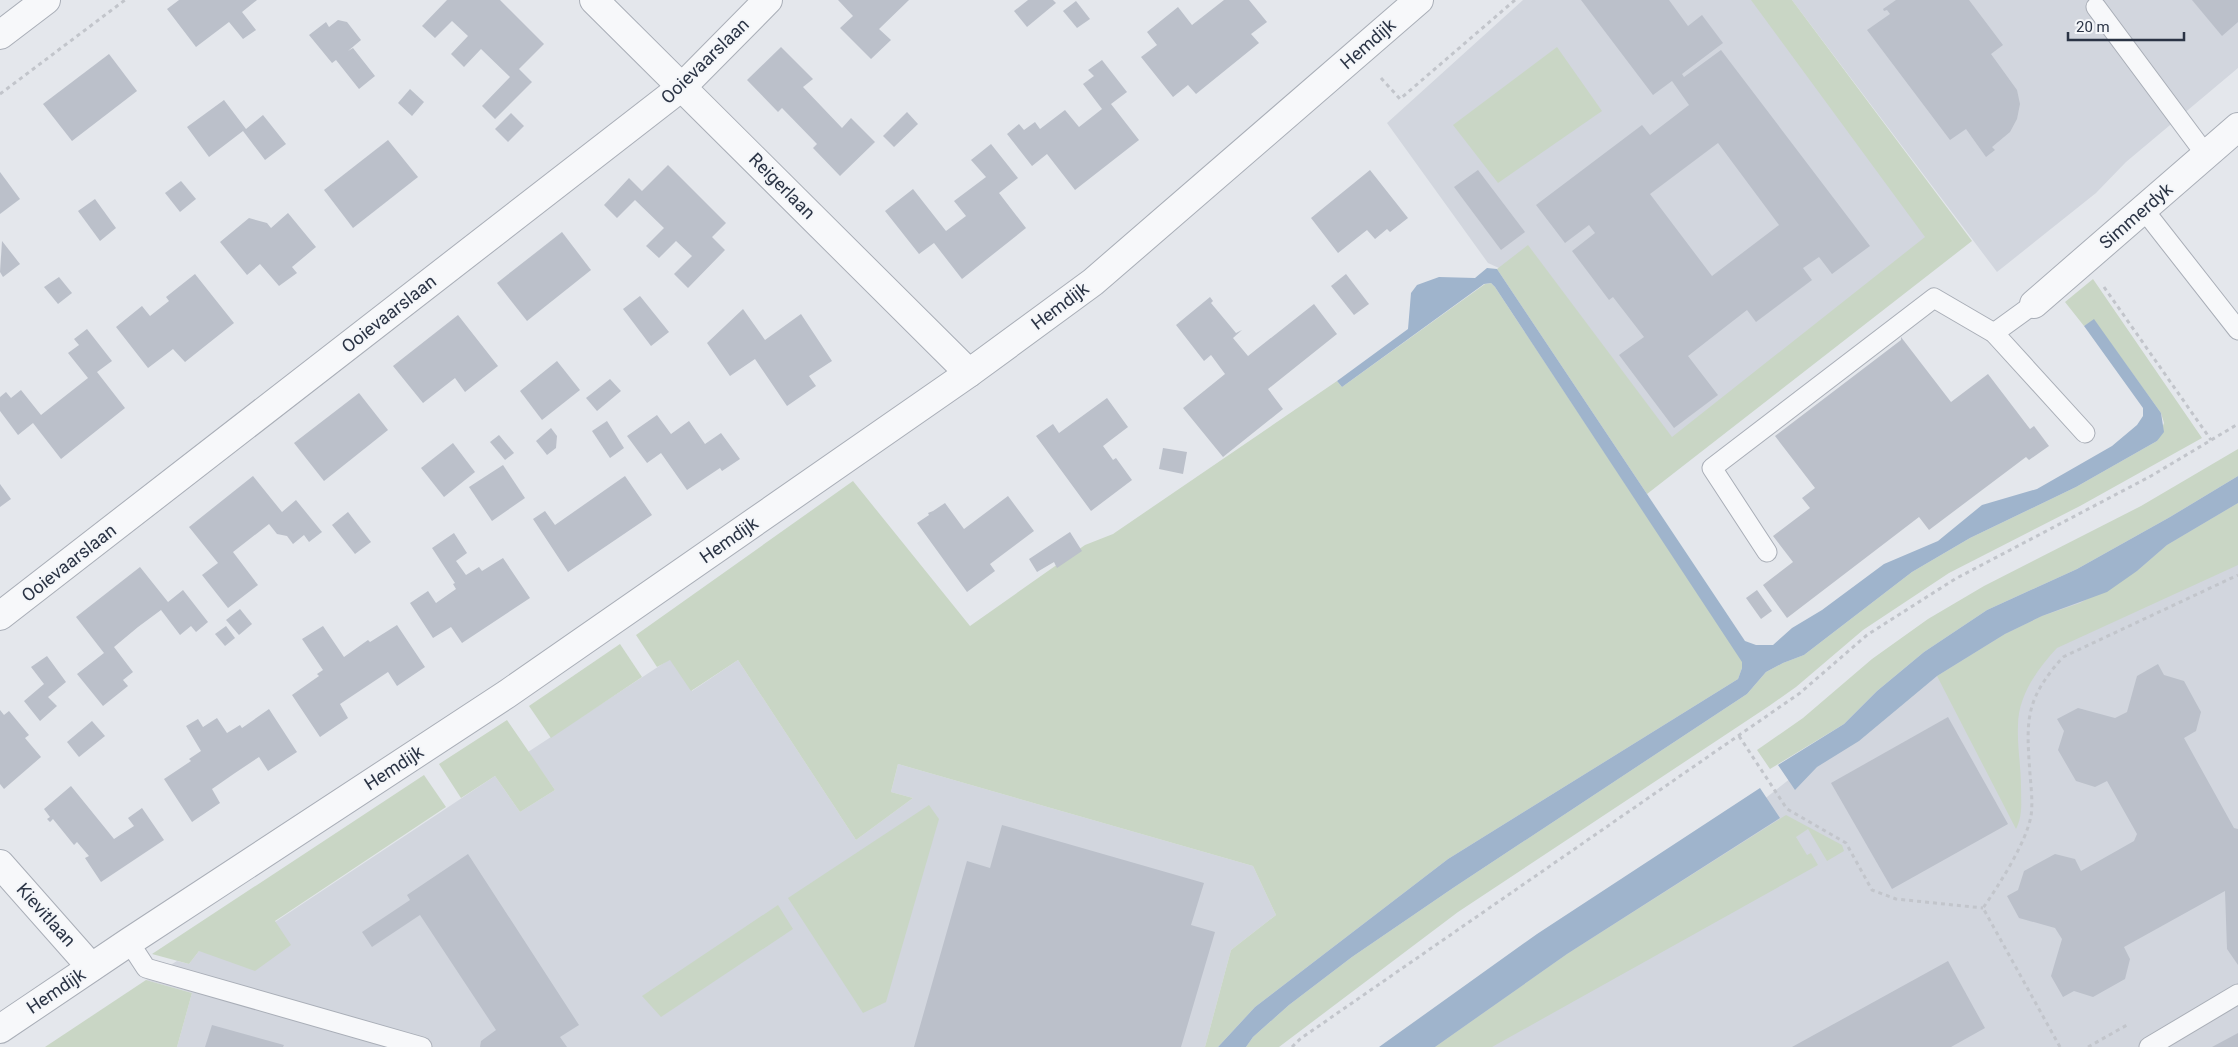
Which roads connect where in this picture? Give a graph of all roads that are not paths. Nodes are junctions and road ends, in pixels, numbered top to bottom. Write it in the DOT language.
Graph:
graph roads {
  1 [pos="46,0"];
  2 [pos="594,0"];
  3 [pos="768,0"];
  4 [pos="1420,0"];
  5 [pos="2096,7"];
  6 [pos="0,35"];
  7 [pos="682,86"];
  8 [pos="2238,128"];
  9 [pos="2206,154"];
  10 [pos="2144,210"];
  11 [pos="2034,304"];
  12 [pos="2238,330"];
  13 [pos="1994,333"];
  14 [pos="970,373"];
  15 [pos="2085,433"];
  16 [pos="1767,552"];
  17 [pos="0,616"];
  18 [pos="0,864"];
  19 [pos="129,942"];
  20 [pos="91,967"];
  21 [pos="2238,994"];
  22 [pos="0,1029"];
  23 [pos="422,1047"];
  24 [pos="2149,1047"];
  1 -- 6 [label="street"];
  2 -- 7 [label="street, Reigerlaan"];
  3 -- 7 [label="street, Ooievaarslaan"];
  4 -- 14 [label="street, Hemdijk"];
  5 -- 9 [label="lane"];
  7 -- 14 [label="street, Reigerlaan"];
  7 -- 17 [label="street, Ooievaarslaan"];
  8 -- 9 [label="street, Simmerdyk"];
  9 -- 10 [label="street, Simmerdyk"];
  10 -- 11 [label="street, Simmerdyk"];
  10 -- 12 [label="lane"];
  11 -- 13 [label="lane"];
  13 -- 15 [label="lane"];
  13 -- 16 [label="lane"];
  14 -- 19 [label="street, Hemdijk"];
  18 -- 20 [label="street, Kievitlaan"];
  19 -- 20 [label="street, Hemdijk"];
  19 -- 23 [label="lane"];
  20 -- 22 [label="street, Hemdijk"];
  21 -- 24 [label="lane"];
}
